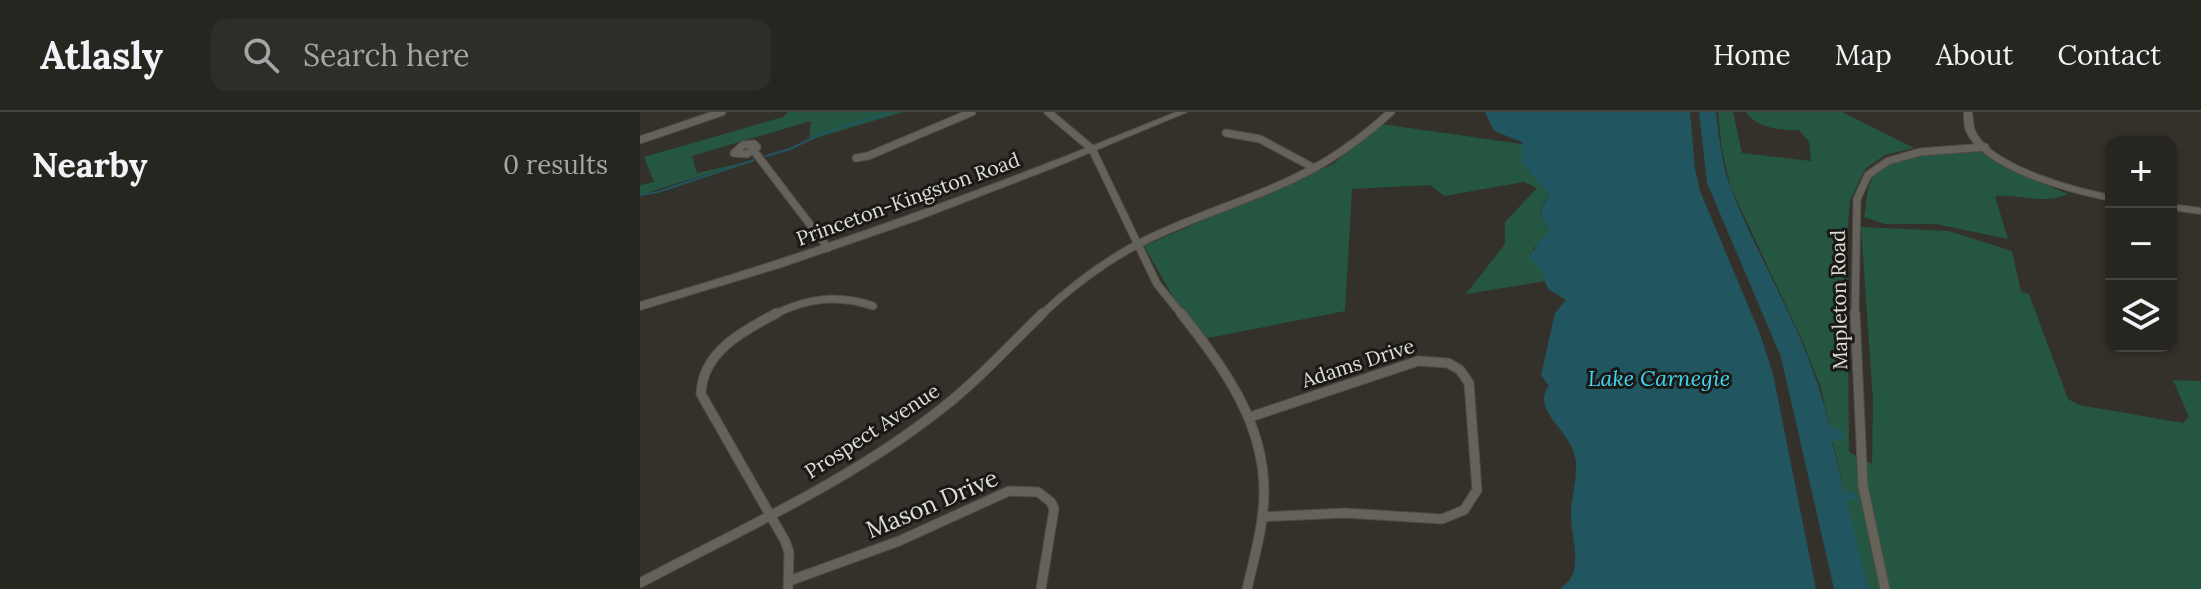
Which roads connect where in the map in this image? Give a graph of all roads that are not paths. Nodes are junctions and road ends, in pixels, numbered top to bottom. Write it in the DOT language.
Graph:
graph roads {
  1 [pos="722,112"];
  2 [pos="972,112"];
  3 [pos="1048,112"];
  4 [pos="1183,112"];
  5 [pos="1391,112"];
  6 [pos="1968,112"];
  7 [pos="1226,133"];
  8 [pos="640,140"];
  9 [pos="1985,147"];
  10 [pos="1092,149"];
  11 [pos="754,151"];
  12 [pos="856,158"];
  13 [pos="1314,168"];
  14 [pos="2105,196"];
  15 [pos="2177,208"];
  16 [pos="2201,211"];
  17 [pos="1137,245"];
  18 [pos="828,248"];
  19 [pos="640,306"];
  20 [pos="873,306"];
  21 [pos="1250,417"];
  22 [pos="769,514"];
  23 [pos="1262,517"];
  24 [pos="640,583"];
  25 [pos="788,585"];
  26 [pos="1041,589"];
  27 [pos="1247,589"];
  28 [pos="1885,589"];
  1 -- 8 [label="street"];
  2 -- 12 [label="street"];
  3 -- 10 [label="street"];
  4 -- 10 [label="main road, Princeton-Kingston Road"];
  5 -- 13 [label="street, Prospect Avenue"];
  6 -- 9 [label="main road"];
  7 -- 13 [label="street"];
  9 -- 14 [label="main road"];
  9 -- 28 [label="street, Mapleton Road"];
  10 -- 17 [label="street"];
  10 -- 18 [label="main road, Princeton-Kingston Road"];
  11 -- 18 [label="street"];
  13 -- 17 [label="street, Prospect Avenue"];
  15 -- 16 [label="main road"];
  17 -- 21 [label="street"];
  17 -- 22 [label="street, Prospect Avenue"];
  18 -- 19 [label="main road, Princeton-Kingston Road"];
  20 -- 22 [label="street"];
  21 -- 23 [label="street"];
  21 -- 23 [label="street, Adams Drive"];
  22 -- 24 [label="street, Prospect Avenue"];
  22 -- 25 [label="street"];
  23 -- 27 [label="street"];
  25 -- 26 [label="street, Mason Drive"];
}
